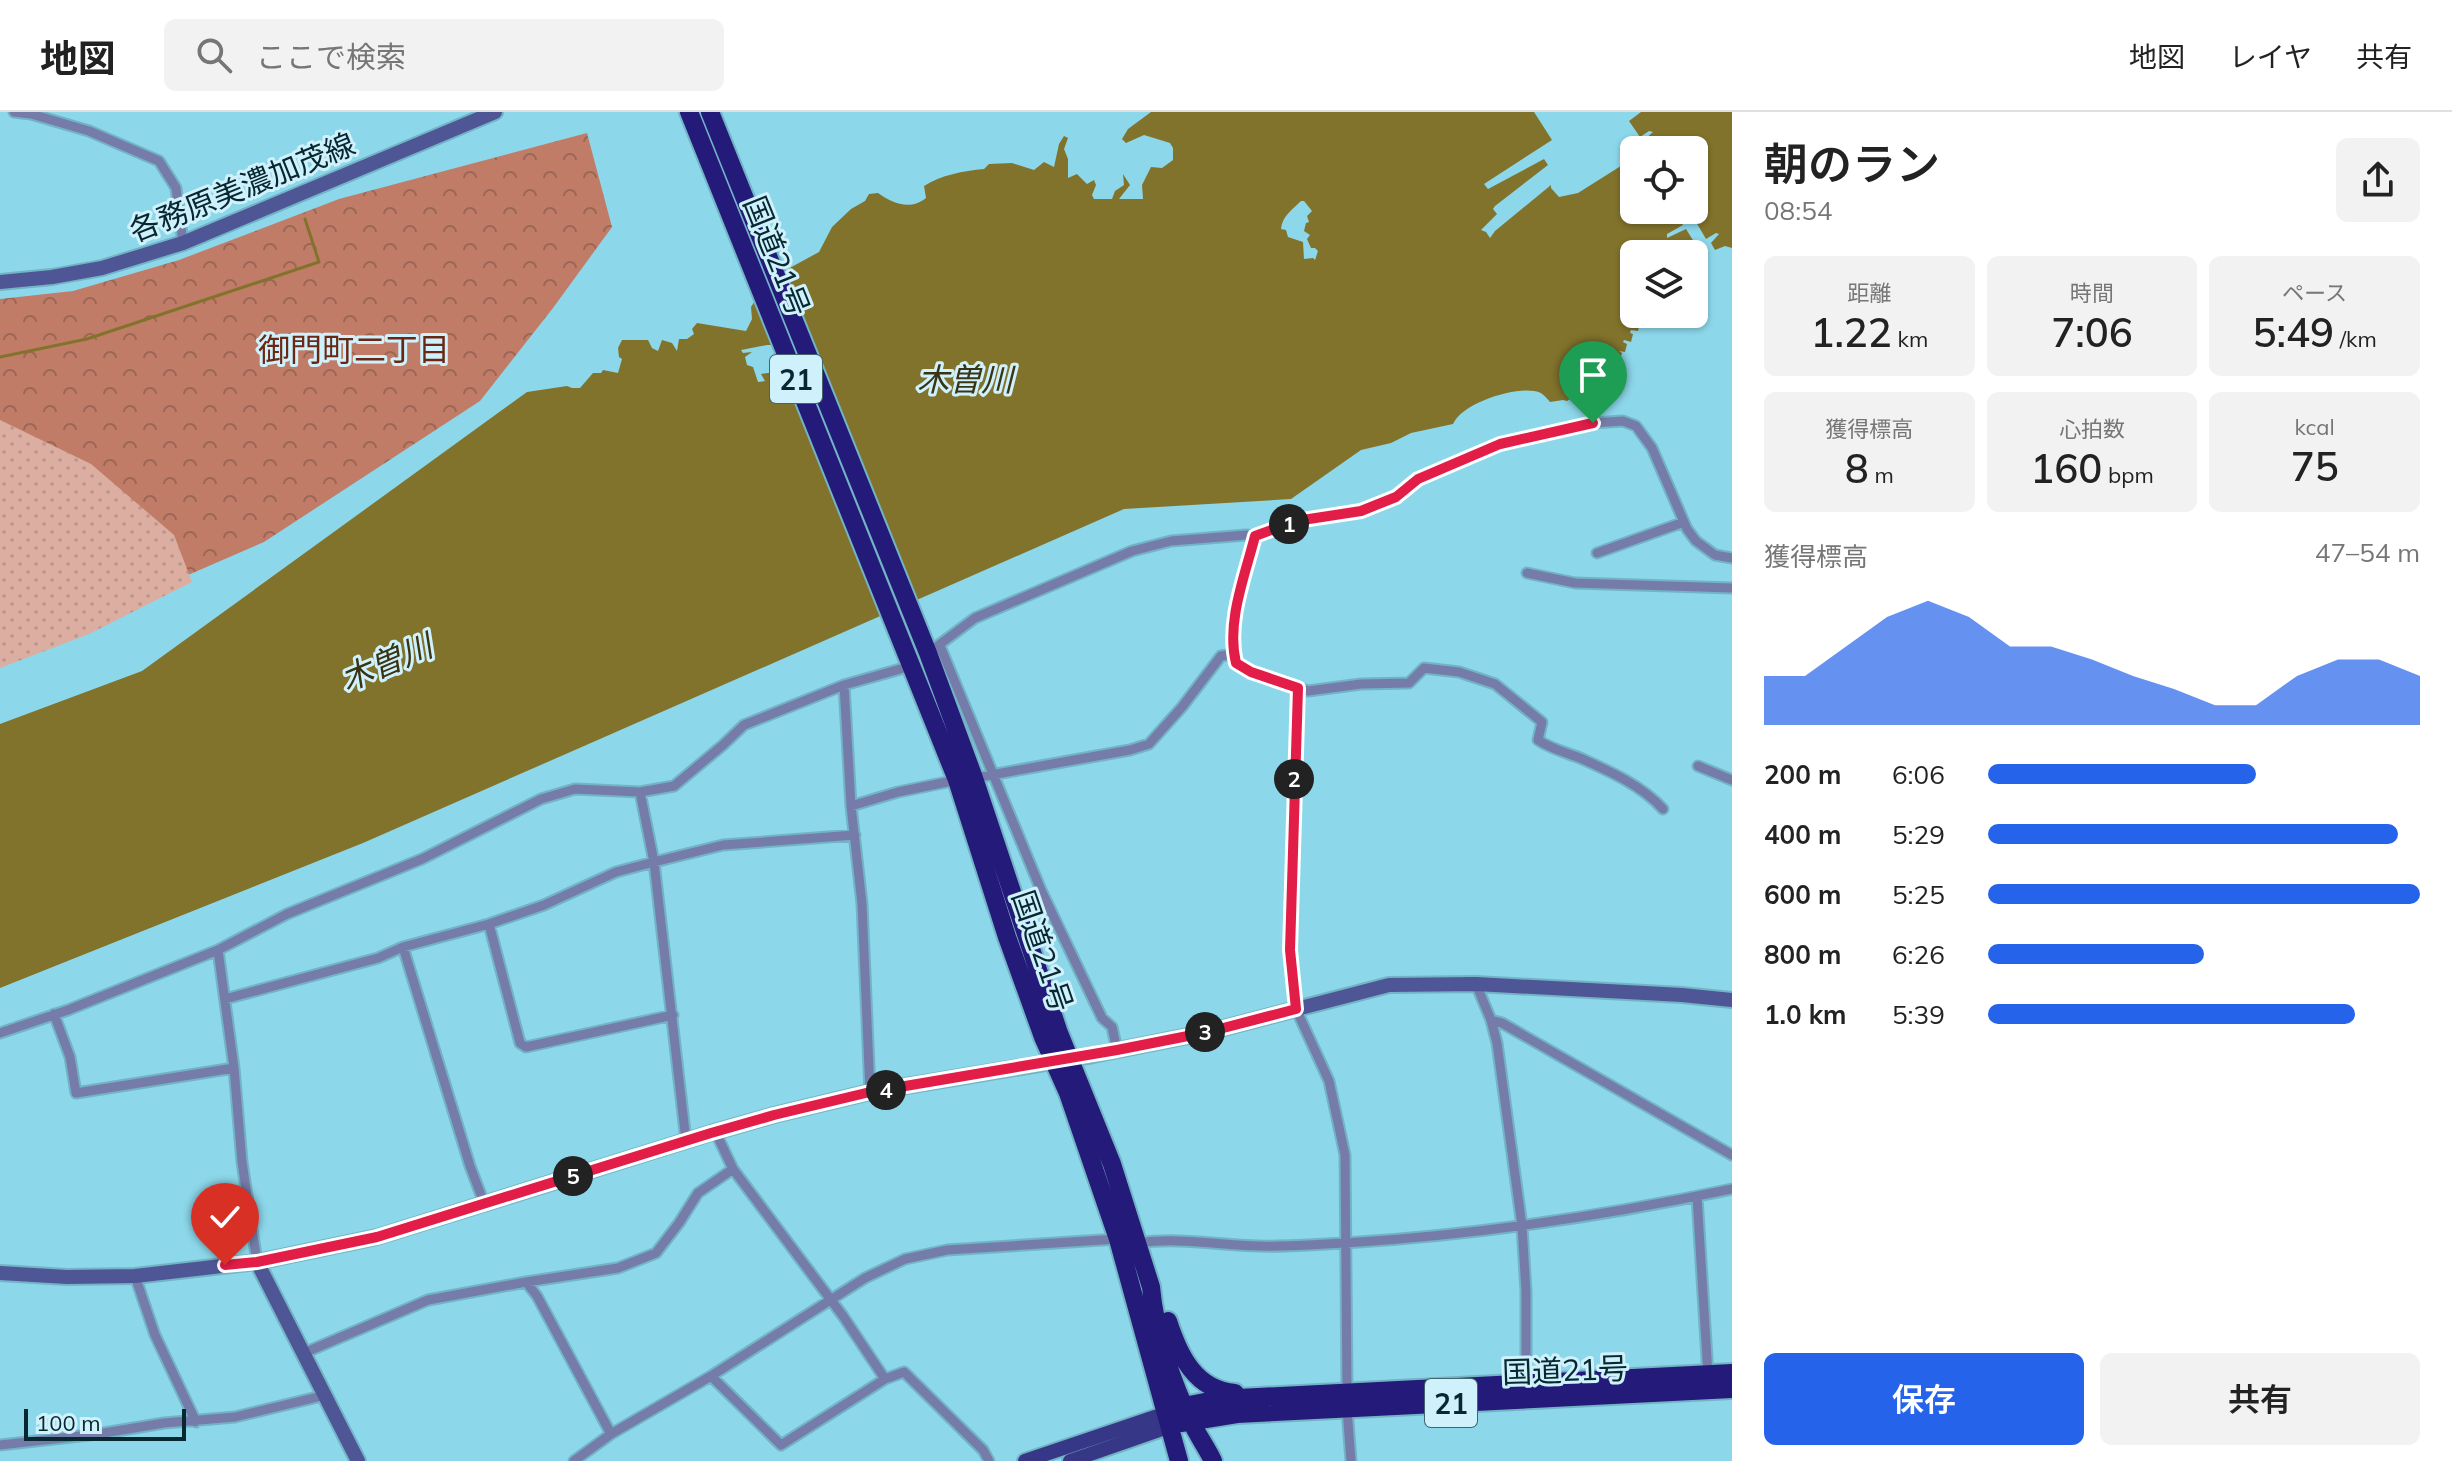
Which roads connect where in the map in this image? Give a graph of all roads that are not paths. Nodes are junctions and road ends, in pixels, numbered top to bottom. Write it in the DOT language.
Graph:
graph roads {
  1 [pos="14,112"];
  2 [pos="495,112"];
  3 [pos="689,112"];
  4 [pos="710,112"];
  5 [pos="183,243"];
  6 [pos="0,282"];
  7 [pos="1684,522"];
  8 [pos="1255,536"];
  9 [pos="1597,553"];
  10 [pos="1732,558"];
  11 [pos="1527,573"];
  12 [pos="1732,588"];
  13 [pos="930,645"];
  14 [pos="1234,654"];
  15 [pos="911,666"];
  16 [pos="844,685"];
  17 [pos="1298,688"];
  18 [pos="1698,766"];
  19 [pos="975,778"];
  20 [pos="1732,780"];
  21 [pos="640,792"];
  22 [pos="851,806"];
  23 [pos="1663,809"];
  24 [pos="855,835"];
  25 [pos="654,862"];
  26 [pos="489,924"];
  27 [pos="403,947"];
  28 [pos="218,950"];
  29 [pos="1476,984"];
  30 [pos="225,999"];
  31 [pos="1732,1000"];
  32 [pos="1296,1009"];
  33 [pos="54,1014"];
  34 [pos="673,1015"];
  35 [pos="1491,1020"];
  36 [pos="0,1033"];
  37 [pos="1117,1050"];
  38 [pos="1062,1060"];
  39 [pos="234,1068"];
  40 [pos="870,1092"];
  41 [pos="715,1131"];
  42 [pos="686,1141"];
  43 [pos="1732,1155"];
  44 [pos="733,1169"];
  45 [pos="1732,1189"];
  46 [pos="1697,1197"];
  47 [pos="484,1203"];
  48 [pos="1522,1226"];
  49 [pos="1118,1239"];
  50 [pos="1138,1243"];
  51 [pos="1346,1243"];
  52 [pos="257,1262"];
  53 [pos="0,1273"];
  54 [pos="135,1276"];
  55 [pos="526,1282"];
  56 [pos="1151,1287"];
  57 [pos="830,1300"];
  58 [pos="304,1353"];
  59 [pos="1732,1373"];
  60 [pos="1708,1375"];
  61 [pos="711,1376"];
  62 [pos="885,1379"];
  63 [pos="1526,1383"];
  64 [pos="1732,1389"];
  65 [pos="326,1395"];
  66 [pos="1302,1395"];
  67 [pos="1347,1400"];
  68 [pos="1314,1410"];
  69 [pos="1178,1416"];
  70 [pos="196,1422"];
  71 [pos="611,1434"];
  72 [pos="0,1445"];
  73 [pos="1212,1458"];
  74 [pos="358,1461"];
  75 [pos="574,1461"];
  76 [pos="989,1461"];
  77 [pos="1025,1461"];
  78 [pos="1070,1461"];
  79 [pos="1179,1461"];
  80 [pos="1351,1461"];
  1 -- 5 [label="street"];
  2 -- 5 [label="street, 各務原美濃加茂線"];
  3 -- 15 [label="highway, 国道21号 / 21"];
  4 -- 13 [label="highway, 国道21号 / 21"];
  5 -- 6 [label="street, 各務原美濃加茂線"];
  7 -- 8 [label="street"];
  7 -- 9 [label="street"];
  7 -- 10 [label="street"];
  8 -- 13 [label="street"];
  8 -- 14 [label="street"];
  11 -- 12 [label="street"];
  13 -- 19 [label="highway, 国道21号 / 21"];
  14 -- 17 [label="street"];
  14 -- 19 [label="street"];
  15 -- 16 [label="street"];
  15 -- 19 [label="highway, 国道21号 / 21"];
  16 -- 21 [label="street"];
  16 -- 22 [label="street"];
  17 -- 23 [label="street"];
  17 -- 32 [label="street"];
  18 -- 20 [label="street"];
  19 -- 22 [label="street"];
  19 -- 37 [label="street"];
  19 -- 38 [label="highway, 国道21号 / 21"];
  21 -- 25 [label="street"];
  21 -- 28 [label="street"];
  22 -- 24 [label="street"];
  24 -- 25 [label="street"];
  24 -- 40 [label="street"];
  25 -- 26 [label="street"];
  25 -- 34 [label="street"];
  26 -- 27 [label="street"];
  26 -- 34 [label="street"];
  27 -- 30 [label="street"];
  27 -- 47 [label="street"];
  28 -- 30 [label="street"];
  28 -- 33 [label="street"];
  29 -- 31 [label="street"];
  29 -- 32 [label="street"];
  29 -- 35 [label="street"];
  30 -- 39 [label="street"];
  32 -- 37 [label="street"];
  32 -- 51 [label="street"];
  33 -- 36 [label="street"];
  33 -- 39 [label="street"];
  34 -- 42 [label="street"];
  35 -- 43 [label="street"];
  35 -- 48 [label="street"];
  37 -- 38 [label="street"];
  38 -- 40 [label="street"];
  38 -- 49 [label="highway, 国道21号 / 21"];
  38 -- 50 [label="highway, 国道21号 / 21"];
  39 -- 52 [label="street"];
  40 -- 41 [label="street"];
  41 -- 42 [label="street"];
  41 -- 44 [label="street"];
  42 -- 47 [label="street"];
  44 -- 55 [label="street"];
  44 -- 57 [label="street"];
  45 -- 46 [label="street"];
  46 -- 48 [label="street"];
  46 -- 60 [label="street"];
  47 -- 52 [label="street"];
  48 -- 51 [label="street"];
  48 -- 63 [label="street"];
  49 -- 57 [label="street"];
  49 -- 69 [label="highway, 国道21号 / 21"];
  50 -- 51 [label="street"];
  50 -- 56 [label="highway, 国道21号 / 21"];
  51 -- 67 [label="street"];
  52 -- 54 [label="street"];
  52 -- 58 [label="street"];
  53 -- 54 [label="street"];
  54 -- 70 [label="street"];
  55 -- 58 [label="street"];
  55 -- 71 [label="street"];
  56 -- 66 [label="highway"];
  56 -- 69 [label="highway, 国道21号 / 21"];
  57 -- 61 [label="street"];
  57 -- 62 [label="street"];
  58 -- 65 [label="street"];
  59 -- 60 [label="highway, 国道21号 / 21"];
  60 -- 63 [label="highway, 国道21号 / 21"];
  61 -- 62 [label="street"];
  61 -- 71 [label="street"];
  62 -- 76 [label="street"];
  63 -- 67 [label="highway, 国道21号 / 21"];
  64 -- 67 [label="highway, 国道21号 / 21"];
  65 -- 70 [label="street"];
  65 -- 74 [label="street"];
  66 -- 67 [label="highway, 国道21号 / 21"];
  66 -- 69 [label="highway, 国道21号 / 21"];
  67 -- 68 [label="highway, 国道21号 / 21"];
  67 -- 80 [label="street"];
  68 -- 69 [label="highway, 国道21号 / 21"];
  68 -- 73 [label="highway"];
  69 -- 73 [label="highway"];
  69 -- 77 [label="main road"];
  69 -- 78 [label="main road"];
  69 -- 79 [label="highway"];
  70 -- 72 [label="street"];
  71 -- 75 [label="street"];
}
